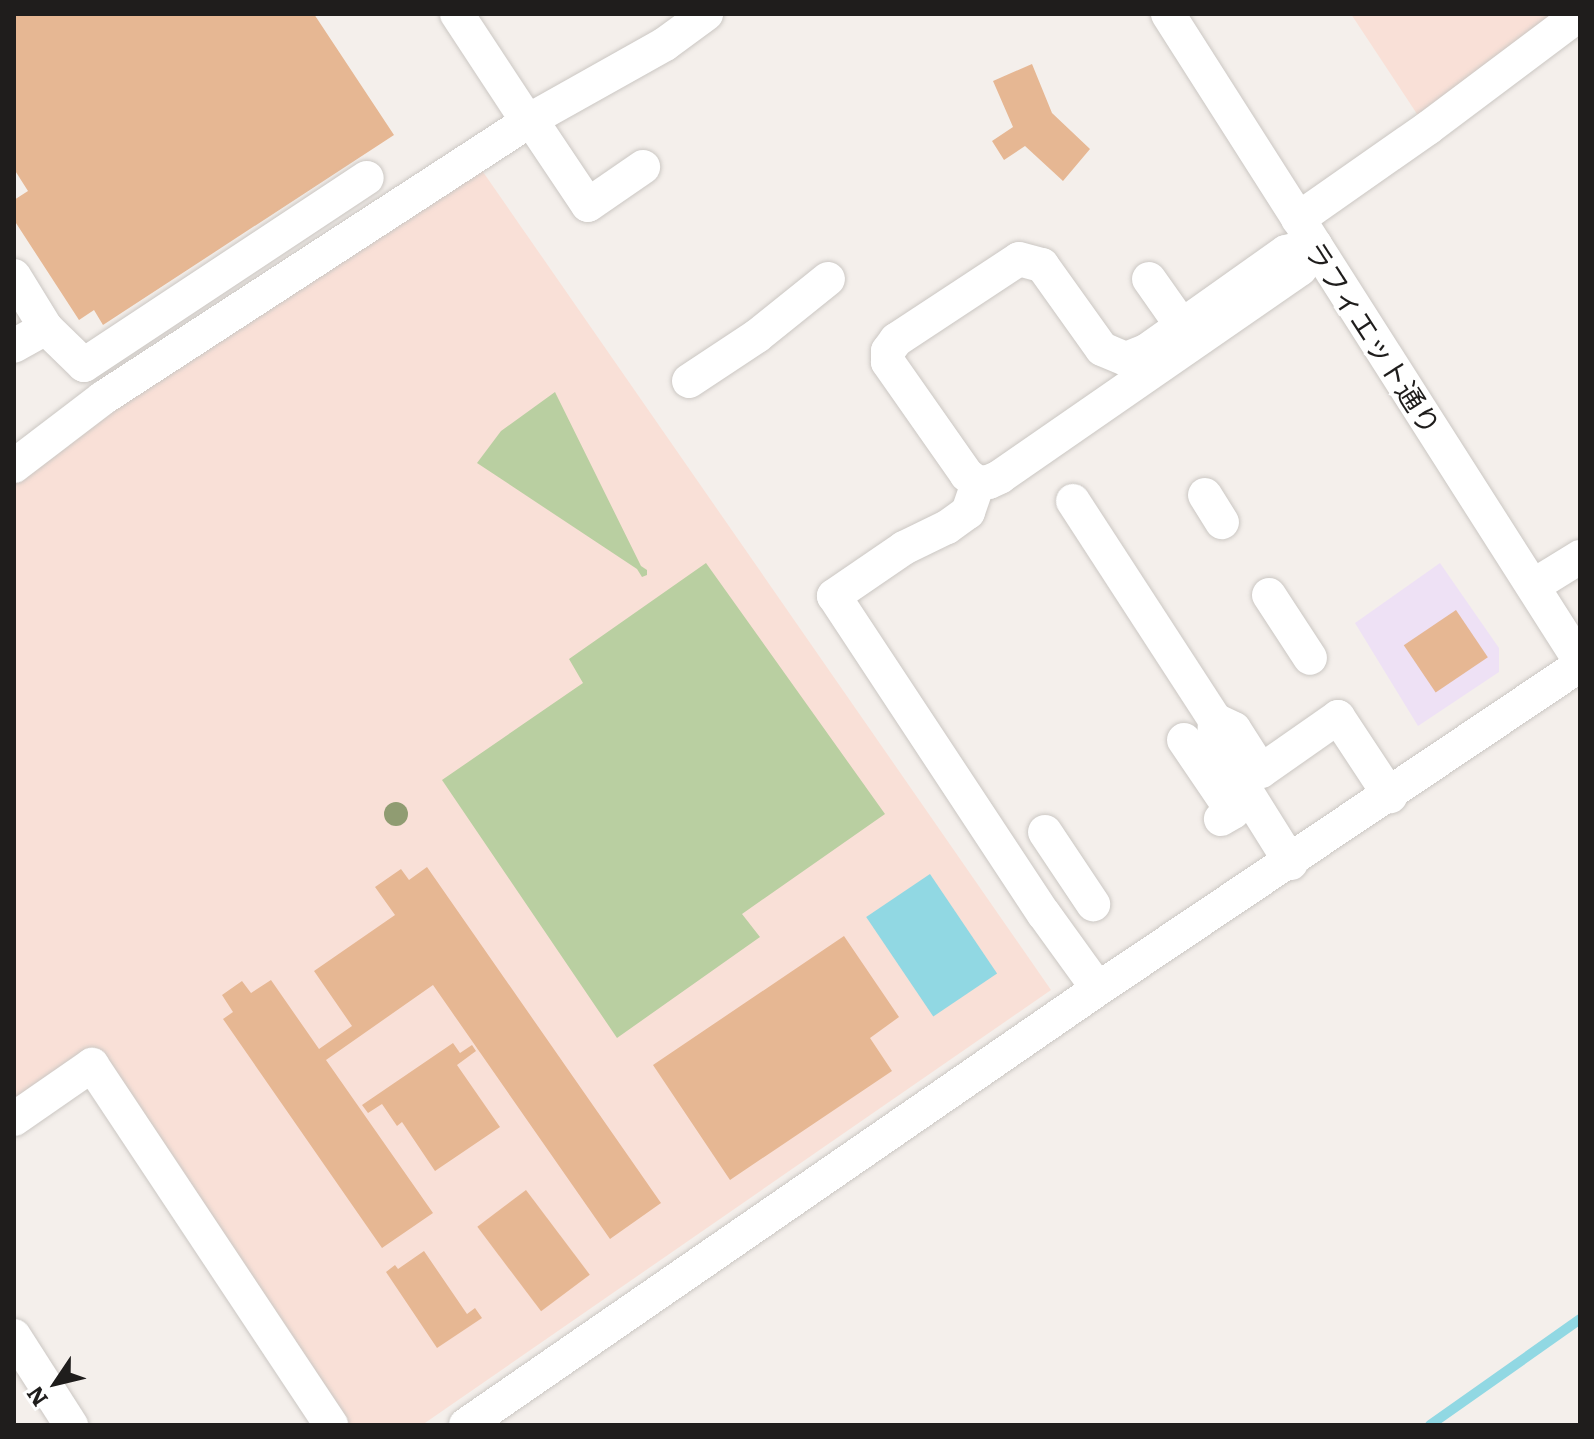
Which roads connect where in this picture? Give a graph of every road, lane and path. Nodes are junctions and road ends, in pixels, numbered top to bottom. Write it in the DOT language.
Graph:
graph roads {
  1 [pos="457,14"];
  2 [pos="706,14"];
  3 [pos="1168,14"];
  4 [pos="1580,14"];
  5 [pos="530,121"];
  6 [pos="643,167"];
  7 [pos="367,178"];
  8 [pos="1307,232"];
  9 [pos="14,276"];
  10 [pos="828,279"];
  11 [pos="1149,279"];
  12 [pos="1182,326"];
  13 [pos="46,328"];
  14 [pos="14,346"];
  15 [pos="689,381"];
  16 [pos="14,466"];
  17 [pos="978,483"];
  18 [pos="1073,501"];
  19 [pos="1580,557"];
  20 [pos="1533,586"];
  21 [pos="1269,595"];
  22 [pos="1310,658"];
  23 [pos="1580,663"];
  24 [pos="1215,720"];
  25 [pos="1184,740"];
  26 [pos="1390,796"];
  27 [pos="1221,819"];
  28 [pos="1045,832"];
  29 [pos="1291,863"];
  30 [pos="1093,904"];
  31 [pos="1098,989"];
  32 [pos="14,1119"];
  33 [pos="14,1336"];
  34 [pos="71,1425"];
  35 [pos="331,1425"];
  36 [pos="466,1425"];
  1 -- 5 [label="street"];
  2 -- 5 [label="street"];
  3 -- 8 [label="street, ラフィエット通り"];
  4 -- 8 [label="street"];
  5 -- 6 [label="street"];
  5 -- 16 [label="street"];
  7 -- 13 [label="street"];
  8 -- 12 [label="street"];
  8 -- 17 [label="street"];
  8 -- 20 [label="street, ラフィエット通り"];
  9 -- 13 [label="street"];
  10 -- 15 [label="street"];
  11 -- 12 [label="street"];
  12 -- 17 [label="street"];
  13 -- 14 [label="street"];
  17 -- 31 [label="street"];
  18 -- 24 [label="street"];
  19 -- 20 [label="street"];
  20 -- 23 [label="street, ラフィエット通り"];
  21 -- 22 [label="street"];
  23 -- 26 [label="street"];
  24 -- 26 [label="street"];
  24 -- 29 [label="street"];
  25 -- 27 [label="street"];
  26 -- 29 [label="street"];
  28 -- 30 [label="street"];
  29 -- 31 [label="street"];
  31 -- 36 [label="street"];
  32 -- 35 [label="street"];
  33 -- 34 [label="street"];
}
